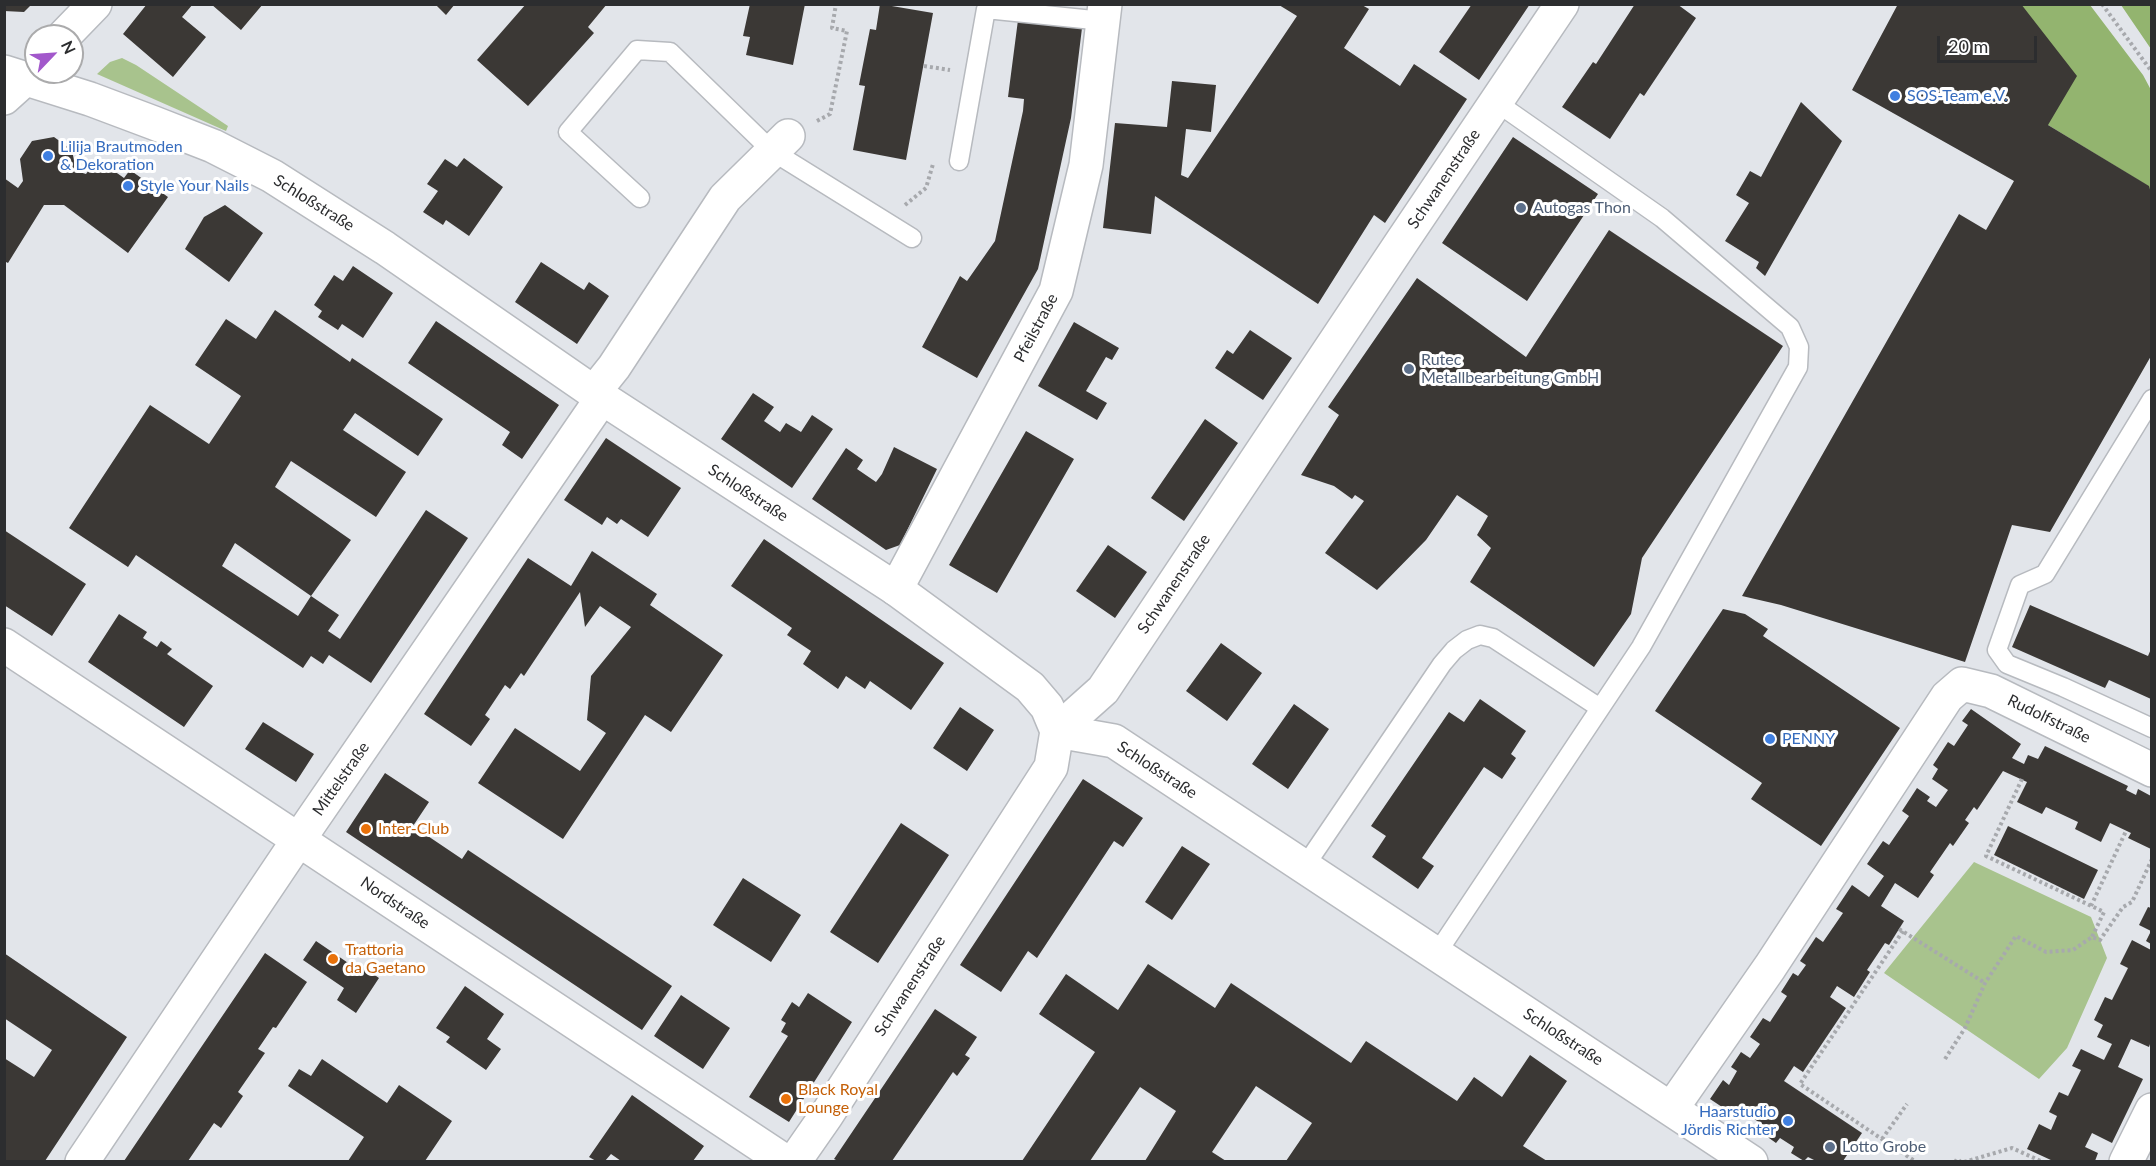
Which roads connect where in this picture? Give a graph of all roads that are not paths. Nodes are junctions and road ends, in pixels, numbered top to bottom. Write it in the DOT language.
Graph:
graph roads {
  1 [pos="95,4"];
  2 [pos="1562,4"];
  3 [pos="1104,13"];
  4 [pos="76,24"];
  5 [pos="17,79"];
  6 [pos="1496,102"];
  7 [pos="780,144"];
  8 [pos="958,161"];
  9 [pos="640,198"];
  10 [pos="912,238"];
  11 [pos="598,395"];
  12 [pos="2151,399"];
  13 [pos="896,589"];
  14 [pos="4,645"];
  15 [pos="1600,708"];
  16 [pos="2151,728"];
  17 [pos="1057,730"];
  18 [pos="2151,770"];
  19 [pos="299,839"];
  20 [pos="1305,866"];
  21 [pos="1437,953"];
  22 [pos="1671,1108"];
  23 [pos="2151,1110"];
  24 [pos="82,1161"];
  25 [pos="786,1161"];
  26 [pos="794,1161"];
  27 [pos="1751,1161"];
  28 [pos="2126,1161"];
  1 -- 4 [label="street"];
  2 -- 6 [label="street, Schwanenstraße"];
  3 -- 8 [label="lane"];
  3 -- 13 [label="street, Pfeilstraße"];
  5 -- 11 [label="street, Schloßstraße"];
  6 -- 15 [label="lane"];
  6 -- 17 [label="street, Schwanenstraße"];
  7 -- 9 [label="lane"];
  7 -- 10 [label="lane"];
  7 -- 11 [label="street"];
  11 -- 13 [label="street, Schloßstraße"];
  11 -- 19 [label="street, Mittelstraße"];
  12 -- 16 [label="lane"];
  13 -- 17 [label="street, Schloßstraße"];
  14 -- 19 [label="street, Nordstraße"];
  15 -- 20 [label="lane"];
  15 -- 21 [label="lane"];
  17 -- 20 [label="street, Schloßstraße"];
  17 -- 26 [label="street, Schwanenstraße"];
  18 -- 22 [label="street, Rudolfstraße"];
  19 -- 24 [label="street, Mittelstraße"];
  19 -- 25 [label="street, Nordstraße"];
  20 -- 21 [label="street, Schloßstraße"];
  21 -- 22 [label="street, Schloßstraße"];
  22 -- 27 [label="street, Schloßstraße"];
  23 -- 28 [label="street"];
}
